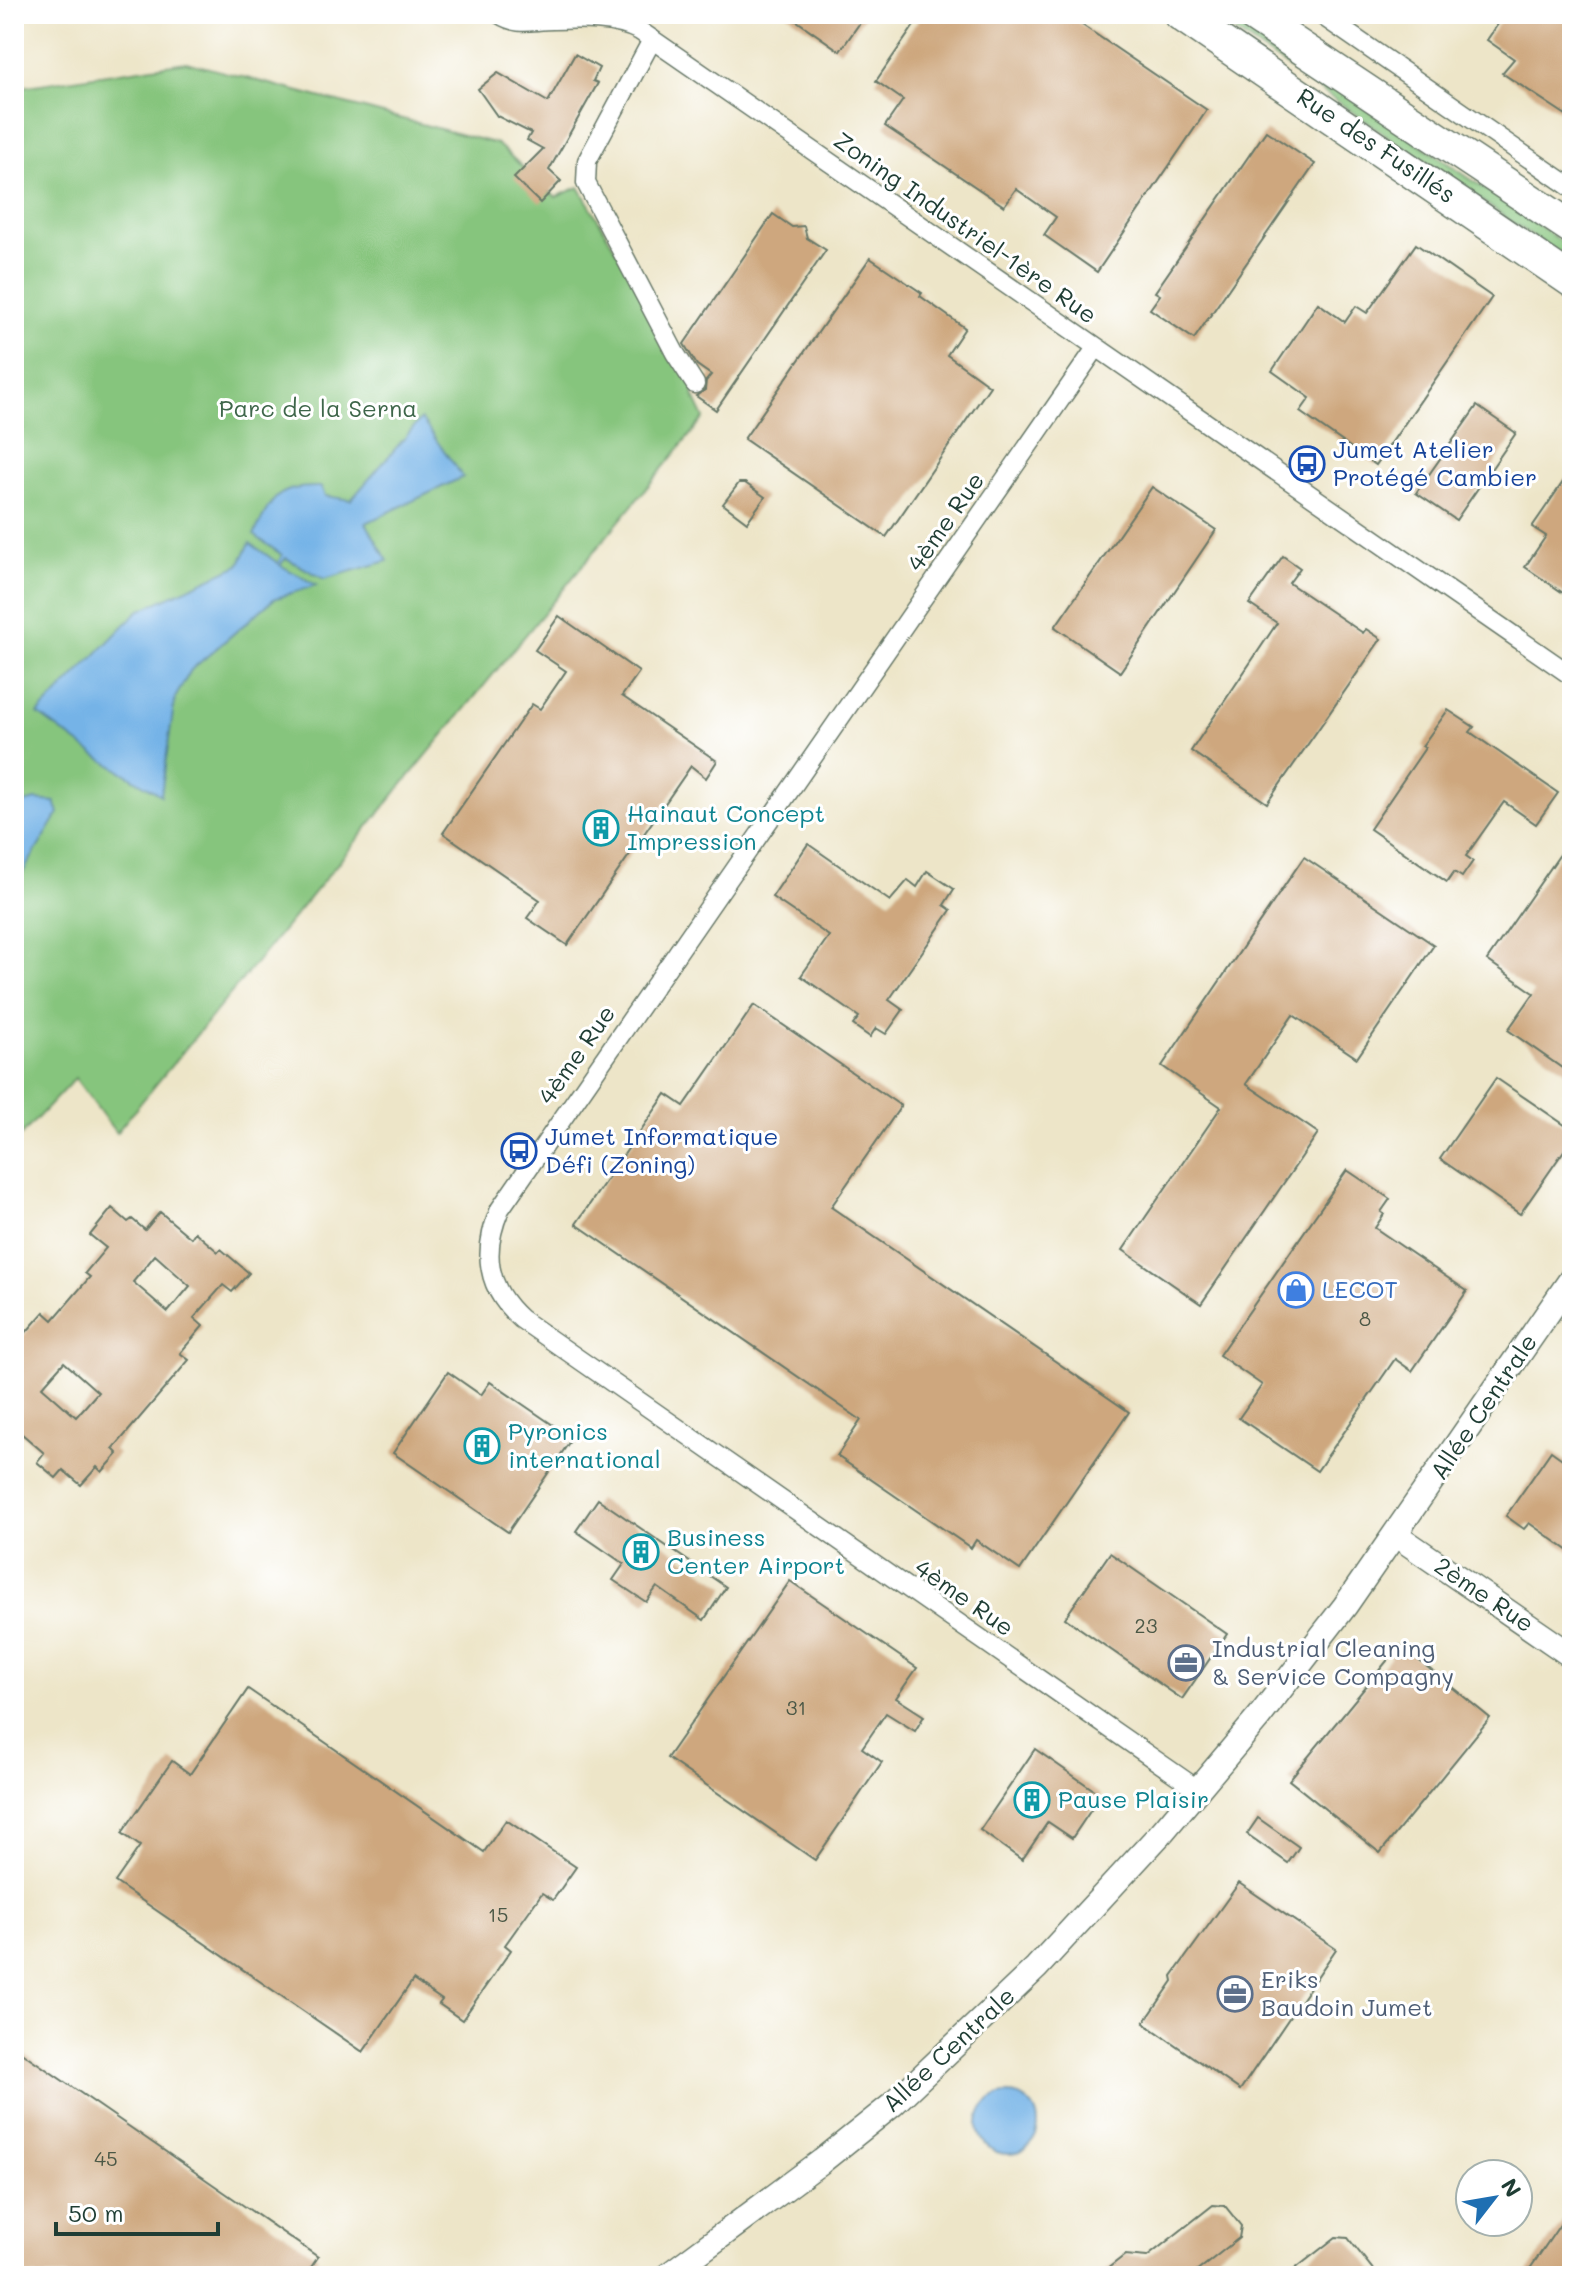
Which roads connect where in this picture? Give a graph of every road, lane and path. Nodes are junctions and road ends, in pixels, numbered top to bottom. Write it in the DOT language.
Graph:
graph roads {
  1 [pos="499,14"];
  2 [pos="1180,14"];
  3 [pos="1251,14"];
  4 [pos="1320,14"];
  5 [pos="622,18"];
  6 [pos="652,40"];
  7 [pos="1572,188"];
  8 [pos="1572,228"];
  9 [pos="1572,281"];
  10 [pos="1096,348"];
  11 [pos="695,384"];
  12 [pos="1572,676"];
  13 [pos="1572,1278"];
  14 [pos="1396,1535"];
  15 [pos="1572,1656"];
  16 [pos="1197,1789"];
  17 [pos="667,2276"];
  1 -- 5 [label="street"];
  2 -- 9 [label="highway, Rue des Fusillés"];
  3 -- 8 [label="highway, Rue des Fusillés"];
  4 -- 7 [label="street"];
  5 -- 6 [label="street, Zoning Industriel-1ère Rue"];
  6 -- 10 [label="street, Zoning Industriel-1ère Rue"];
  6 -- 11 [label="street"];
  10 -- 12 [label="street, Zoning Industriel-1ère Rue"];
  10 -- 16 [label="street, 4ème Rue"];
  13 -- 14 [label="street, Allée Centrale"];
  14 -- 15 [label="street, 2ème Rue"];
  14 -- 16 [label="street, Allée Centrale"];
  16 -- 17 [label="street, Allée Centrale"];
}
